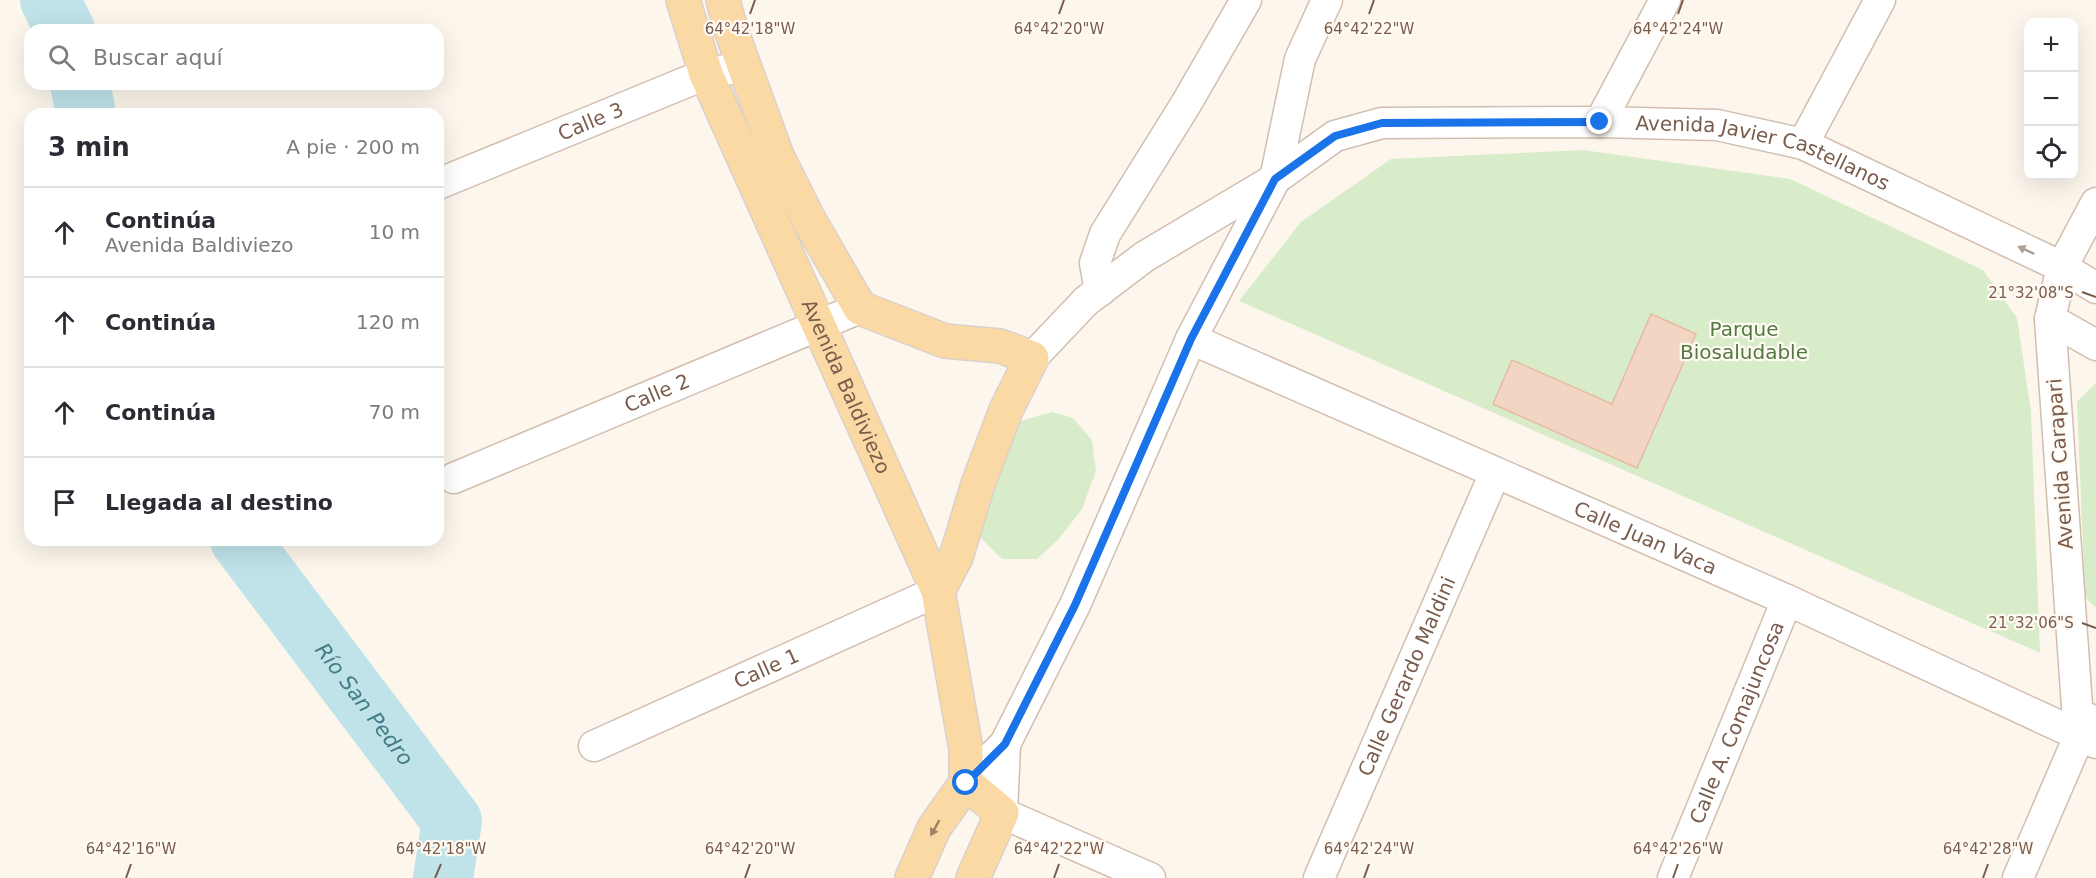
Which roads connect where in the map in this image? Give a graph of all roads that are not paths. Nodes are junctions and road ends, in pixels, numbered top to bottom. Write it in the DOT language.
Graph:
graph roads {
  1 [pos="683,0"];
  2 [pos="723,0"];
  3 [pos="1246,0"];
  4 [pos="1327,0"];
  5 [pos="1665,0"];
  6 [pos="1880,0"];
  7 [pos="744,66"];
  8 [pos="706,74"];
  9 [pos="1600,122"];
  10 [pos="1803,144"];
  11 [pos="1275,179"];
  12 [pos="444,181"];
  13 [pos="2096,203"];
  14 [pos="2062,267"];
  15 [pos="2096,288"];
  16 [pos="1100,291"];
  17 [pos="860,308"];
  18 [pos="2050,319"];
  19 [pos="819,324"];
  20 [pos="1191,339"];
  21 [pos="2096,345"];
  22 [pos="1032,358"];
  23 [pos="1495,473"];
  24 [pos="454,478"];
  25 [pos="938,591"];
  26 [pos="1787,600"];
  27 [pos="2096,700"];
  28 [pos="2088,739"];
  29 [pos="1005,744"];
  30 [pos="594,746"];
  31 [pos="966,783"];
  32 [pos="1002,813"];
  33 [pos="912,878"];
  34 [pos="974,878"];
  35 [pos="1150,878"];
  36 [pos="1319,878"];
  37 [pos="1672,878"];
  38 [pos="2018,878"];
  1 -- 8 [label="main road, Avenida Baldiviezo"];
  2 -- 7 [label="main road"];
  3 -- 16 [label="street"];
  4 -- 11 [label="street"];
  5 -- 9 [label="street"];
  6 -- 10 [label="street"];
  7 -- 8 [label="street, Calle 3"];
  7 -- 17 [label="main road"];
  8 -- 12 [label="street, Calle 3"];
  8 -- 19 [label="main road, Avenida Baldiviezo"];
  9 -- 10 [label="street, Avenida Javier Castellanos"];
  9 -- 11 [label="street, Avenida Javier Castellanos"];
  14 -- 10 [label="street, Avenida Javier Castellanos, one-way"];
  11 -- 16 [label="street, Avenida Javier Castellanos"];
  11 -- 20 [label="street"];
  13 -- 14 [label="street, Avenida Carapari"];
  14 -- 15 [label="street, Avenida Javier Castellanos"];
  14 -- 18 [label="street, Avenida Carapari"];
  16 -- 22 [label="street, Avenida Javier Castellanos"];
  17 -- 19 [label="street, Calle 2"];
  17 -- 22 [label="main road"];
  18 -- 21 [label="street"];
  18 -- 28 [label="street, Avenida Carapari"];
  19 -- 24 [label="street, Calle 2"];
  19 -- 25 [label="main road, Avenida Baldiviezo"];
  20 -- 23 [label="street, Calle Juan Vaca"];
  20 -- 29 [label="street"];
  22 -- 25 [label="main road"];
  23 -- 26 [label="street, Calle Juan Vaca"];
  23 -- 36 [label="street, Calle Gerardo Maldini"];
  25 -- 30 [label="street, Calle 1"];
  25 -- 31 [label="main road, Avenida Baldiviezo"];
  26 -- 28 [label="street, Calle Juan Vaca"];
  26 -- 37 [label="street, Calle A. Comajuncosa"];
  27 -- 28 [label="street"];
  28 -- 38 [label="street"];
  29 -- 31 [label="street"];
  29 -- 32 [label="street"];
  31 -- 32 [label="main road"];
  31 -- 33 [label="main road, one-way"];
  32 -- 34 [label="main road"];
  32 -- 35 [label="street"];
}
